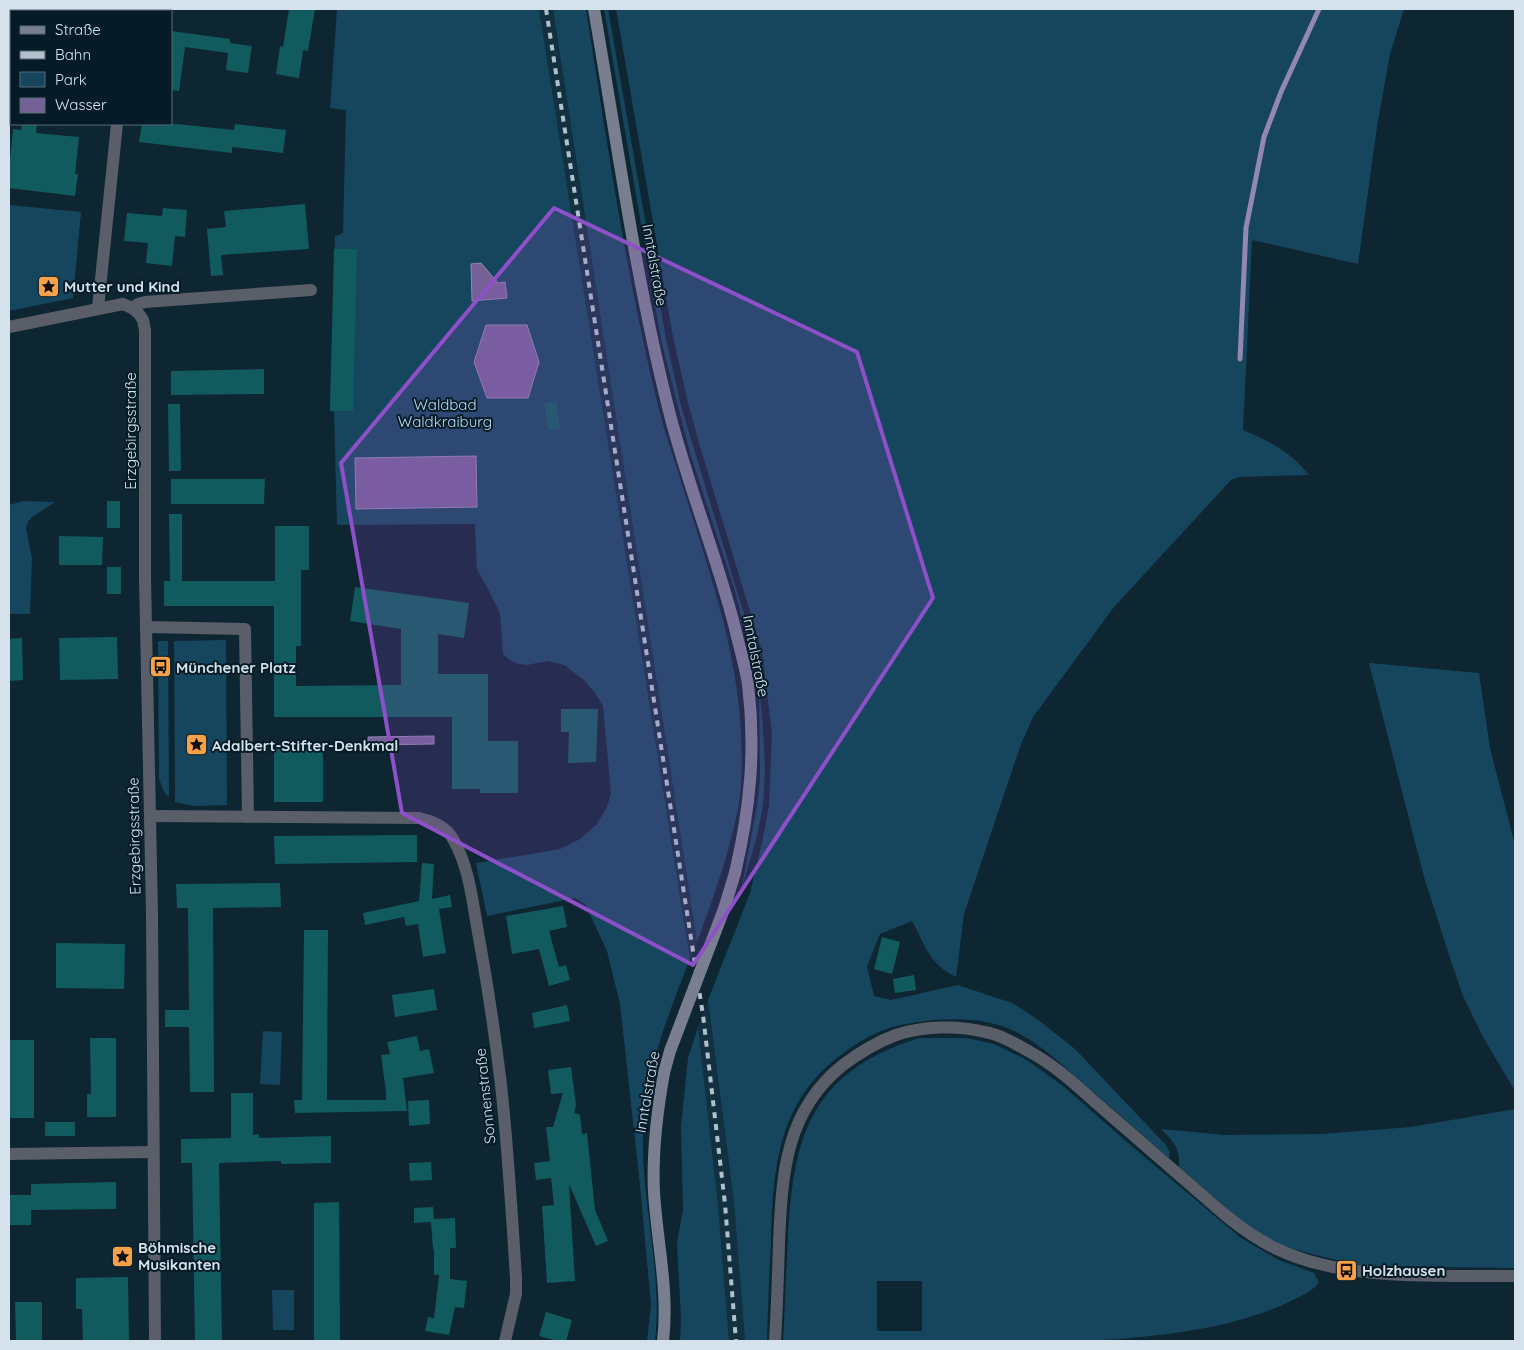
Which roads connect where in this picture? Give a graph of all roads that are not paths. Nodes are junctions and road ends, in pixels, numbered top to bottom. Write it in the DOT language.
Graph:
graph roads {
  1 [pos="594,9"];
  2 [pos="117,125"];
  3 [pos="311,290"];
  4 [pos="98,308"];
  5 [pos="132,308"];
  6 [pos="9,327"];
  7 [pos="146,627"];
  8 [pos="150,816"];
  9 [pos="248,817"];
  10 [pos="154,1152"];
  11 [pos="9,1154"];
  12 [pos="1515,1276"];
  13 [pos="155,1341"];
  14 [pos="505,1341"];
  15 [pos="663,1341"];
  16 [pos="775,1341"];
  1 -- 15 [label="main road, Inntalstraße, bridge"];
  2 -- 4 [label="street"];
  3 -- 5 [label="street"];
  4 -- 5 [label="street"];
  4 -- 6 [label="street"];
  5 -- 7 [label="street, Erzgebirgsstraße"];
  7 -- 8 [label="street, Erzgebirgsstraße"];
  7 -- 9 [label="street"];
  8 -- 9 [label="street"];
  8 -- 10 [label="street, Erzgebirgsstraße"];
  9 -- 14 [label="street, Sonnenstraße"];
  10 -- 11 [label="street"];
  10 -- 13 [label="street, Erzgebirgsstraße"];
  12 -- 16 [label="street"];
}
